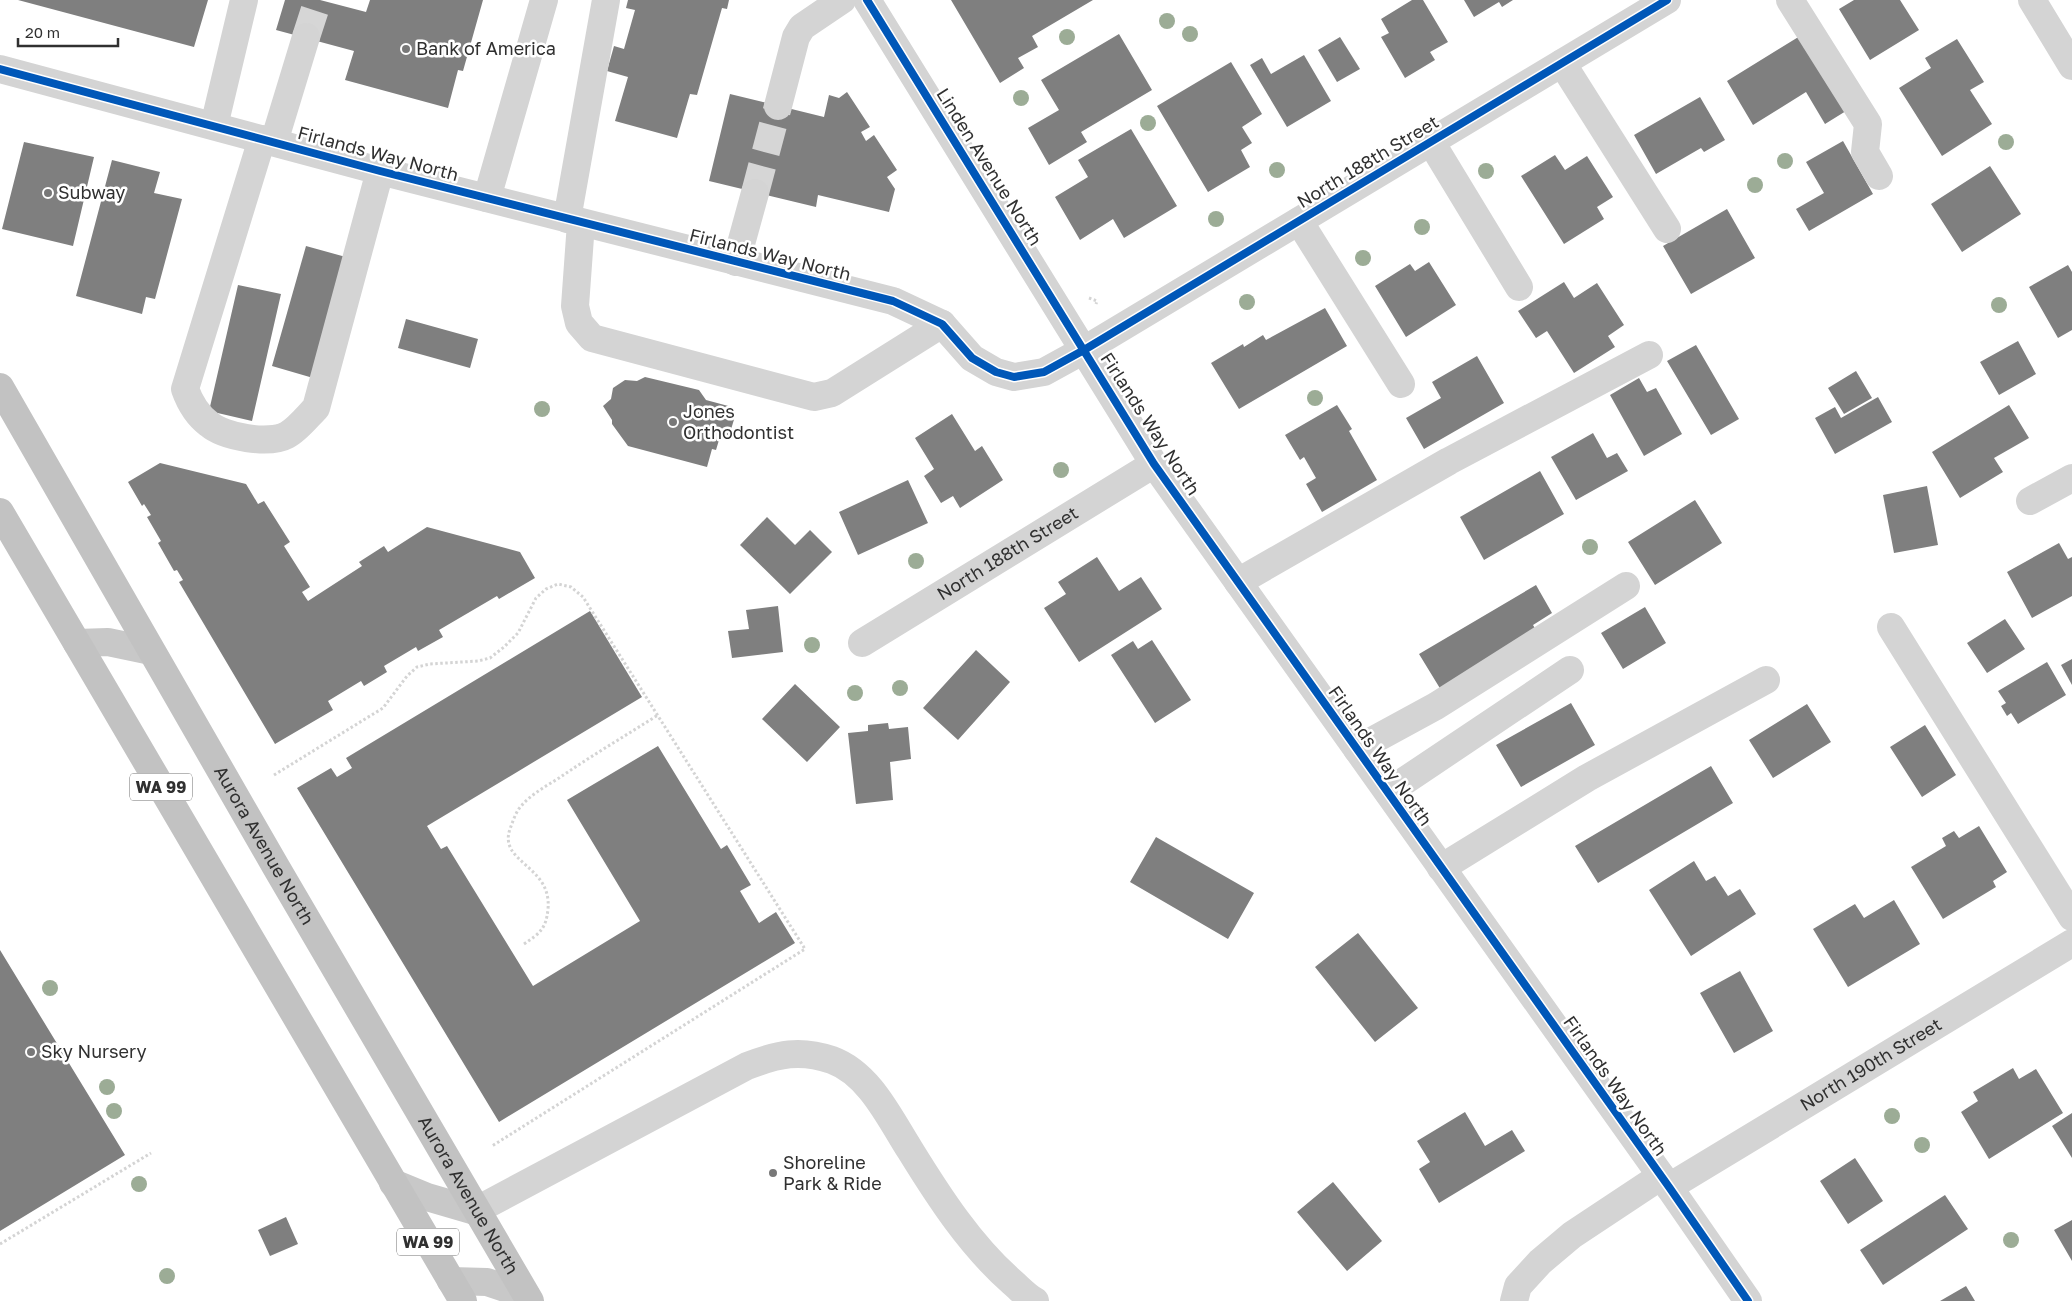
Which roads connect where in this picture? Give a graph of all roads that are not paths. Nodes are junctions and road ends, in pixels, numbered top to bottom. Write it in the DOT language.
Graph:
graph roads {
  1 [pos="244,0"];
  2 [pos="544,0"];
  3 [pos="606,0"];
  4 [pos="842,0"];
  5 [pos="867,0"];
  6 [pos="1667,0"];
  7 [pos="1790,0"];
  8 [pos="2032,0"];
  9 [pos="306,38"];
  10 [pos="1562,63"];
  11 [pos="2072,66"];
  12 [pos="0,69"];
  13 [pos="778,106"];
  14 [pos="214,126"];
  15 [pos="268,140"];
  16 [pos="1431,142"];
  17 [pos="380,171"];
  18 [pos="1879,176"];
  19 [pos="755,192"];
  20 [pos="487,198"];
  21 [pos="574,221"];
  22 [pos="1299,221"];
  23 [pos="1667,229"];
  24 [pos="736,262"];
  25 [pos="1519,287"];
  26 [pos="942,324"];
  27 [pos="1084,350"];
  28 [pos="1649,355"];
  29 [pos="1401,384"];
  30 [pos="0,387"];
  31 [pos="1154,464"];
  32 [pos="2072,478"];
  33 [pos="2030,502"];
  34 [pos="0,512"];
  35 [pos="1238,582"];
  36 [pos="1626,586"];
  37 [pos="1891,627"];
  38 [pos="77,643"];
  39 [pos="862,643"];
  40 [pos="151,651"];
  41 [pos="1570,670"];
  42 [pos="1766,680"];
  43 [pos="1357,749"];
  44 [pos="1388,792"];
  45 [pos="1441,868"];
  46 [pos="2072,917"];
  47 [pos="2072,943"];
  48 [pos="1665,1181"];
  49 [pos="393,1183"];
  50 [pos="476,1211"];
  51 [pos="457,1291"];
  52 [pos="528,1298"];
  53 [pos="1035,1301"];
  54 [pos="1514,1301"];
  55 [pos="1748,1301"];
  1 -- 14 [label="street"];
  2 -- 20 [label="street"];
  3 -- 21 [label="street"];
  4 -- 13 [label="street"];
  5 -- 27 [label="street, Linden Avenue North"];
  6 -- 10 [label="street, North 188th Street"];
  7 -- 18 [label="street"];
  8 -- 11 [label="street"];
  9 -- 15 [label="street"];
  10 -- 16 [label="street, North 188th Street"];
  10 -- 23 [label="street"];
  12 -- 14 [label="street, Firlands Way North"];
  14 -- 15 [label="street, Firlands Way North"];
  15 -- 17 [label="street, Firlands Way North"];
  15 -- 17 [label="street"];
  16 -- 22 [label="street, North 188th Street"];
  16 -- 25 [label="street"];
  17 -- 20 [label="street, Firlands Way North"];
  19 -- 24 [label="street"];
  20 -- 21 [label="street, Firlands Way North"];
  21 -- 24 [label="street, Firlands Way North"];
  21 -- 26 [label="street"];
  22 -- 27 [label="street, North 188th Street"];
  22 -- 29 [label="street"];
  24 -- 26 [label="street, Firlands Way North"];
  26 -- 27 [label="street, Firlands Way North"];
  27 -- 31 [label="street, Firlands Way North"];
  28 -- 35 [label="street"];
  30 -- 40 [label="highway, Aurora Avenue North / WA 99"];
  31 -- 35 [label="street, Firlands Way North"];
  31 -- 39 [label="street, North 188th Street"];
  32 -- 33 [label="street"];
  34 -- 38 [label="highway, WA 99"];
  35 -- 43 [label="street, Firlands Way North"];
  36 -- 43 [label="street"];
  37 -- 46 [label="street"];
  38 -- 40 [label="main road"];
  38 -- 49 [label="highway, WA 99"];
  40 -- 50 [label="highway, Aurora Avenue North / WA 99"];
  41 -- 44 [label="street"];
  42 -- 45 [label="street"];
  43 -- 44 [label="street, Firlands Way North"];
  44 -- 45 [label="street, Firlands Way North"];
  45 -- 48 [label="street, Firlands Way North"];
  47 -- 48 [label="street, North 190th Street"];
  48 -- 54 [label="street, North 190th Street"];
  48 -- 55 [label="street, Firlands Way North"];
  49 -- 50 [label="main road"];
  49 -- 51 [label="highway, WA 99"];
  50 -- 52 [label="highway, Aurora Avenue North / WA 99"];
  50 -- 53 [label="street"];
  51 -- 52 [label="main road"];
}
